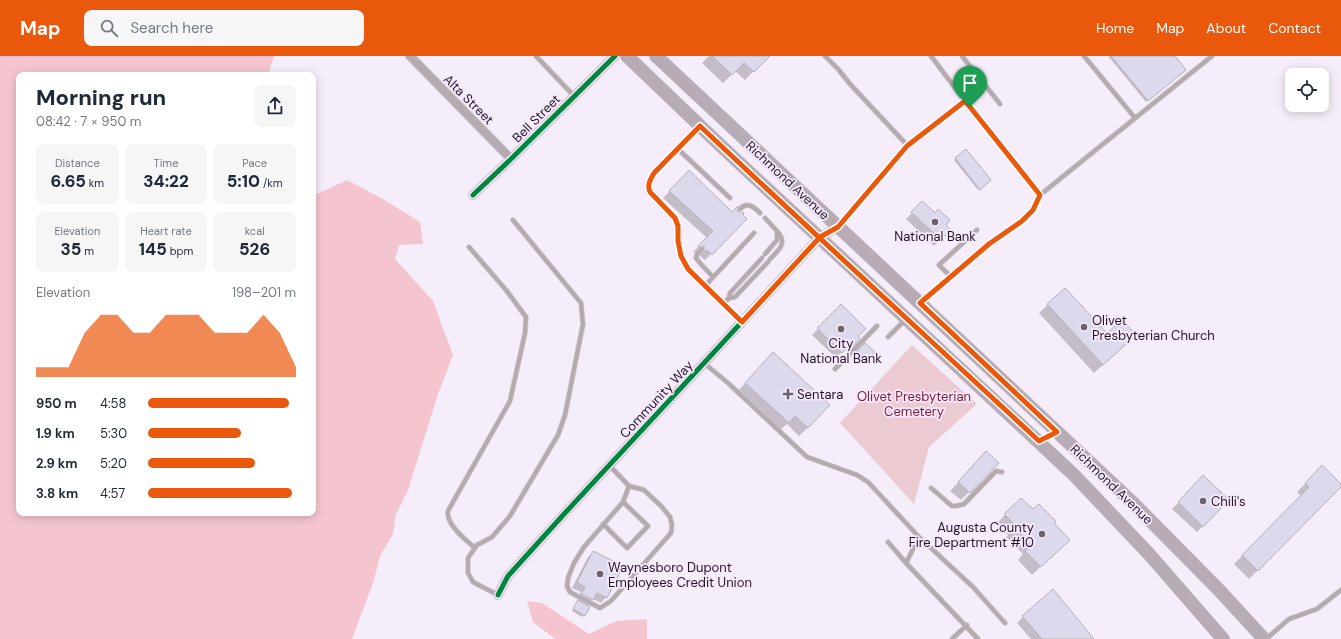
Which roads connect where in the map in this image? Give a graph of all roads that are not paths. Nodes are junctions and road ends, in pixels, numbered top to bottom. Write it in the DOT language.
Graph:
graph roads {
  1 [pos="410,56"];
  2 [pos="536,56"];
  3 [pos="615,56"];
  4 [pos="628,56"];
  5 [pos="656,56"];
  6 [pos="825,56"];
  7 [pos="931,56"];
  8 [pos="962,56"];
  9 [pos="1084,56"];
  10 [pos="1212,56"];
  11 [pos="574,96"];
  12 [pos="965,101"];
  13 [pos="1000,104"];
  14 [pos="1134,118"];
  15 [pos="700,126"];
  16 [pos="907,146"];
  17 [pos="678,149"];
  18 [pos="512,159"];
  19 [pos="473,195"];
  20 [pos="1040,195"];
  21 [pos="730,198"];
  22 [pos="740,209"];
  23 [pos="760,213"];
  24 [pos="765,218"];
  25 [pos="513,220"];
  26 [pos="838,227"];
  27 [pos="977,230"];
  28 [pos="777,231"];
  29 [pos="754,233"];
  30 [pos="820,237"];
  31 [pos="469,248"];
  32 [pos="702,249"];
  33 [pos="713,277"];
  34 [pos="951,277"];
  35 [pos="705,286"];
  36 [pos="729,298"];
  37 [pos="920,303"];
  38 [pos="723,304"];
  39 [pos="907,318"];
  40 [pos="742,322"];
  41 [pos="877,326"];
  42 [pos="888,337"];
  43 [pos="704,363"];
  44 [pos="835,369"];
  45 [pos="1057,432"];
  46 [pos="1039,441"];
  47 [pos="609,465"];
  48 [pos="1002,472"];
  49 [pos="628,486"];
  50 [pos="931,488"];
  51 [pos="623,502"];
  52 [pos="603,524"];
  53 [pos="919,537"];
  54 [pos="888,542"];
  55 [pos="475,548"];
  56 [pos="906,563"];
  57 [pos="1341,590"];
  58 [pos="498,595"];
  59 [pos="1005,623"];
  60 [pos="967,626"];
  61 [pos="952,639"];
  62 [pos="978,639"];
  63 [pos="1223,639"];
  64 [pos="1265,639"];
  1 -- 18 [label="street, Alta Street"];
  2 -- 11 [label="lane"];
  3 -- 11 [label="street, Bell Street"];
  4 -- 15 [label="main road, Richmond Avenue"];
  5 -- 26 [label="main road, Richmond Avenue"];
  6 -- 16 [label="lane"];
  7 -- 12 [label="lane"];
  8 -- 13 [label="lane"];
  9 -- 14 [label="lane"];
  10 -- 14 [label="lane"];
  11 -- 18 [label="street, Bell Street"];
  12 -- 16 [label="lane"];
  12 -- 20 [label="lane"];
  14 -- 20 [label="lane"];
  15 -- 17 [label="lane"];
  15 -- 30 [label="main road, Richmond Avenue"];
  16 -- 26 [label="lane"];
  17 -- 21 [label="lane"];
  17 -- 35 [label="lane"];
  18 -- 19 [label="street, Bell Street"];
  20 -- 34 [label="lane"];
  22 -- 23 [label="lane"];
  24 -- 28 [label="lane"];
  25 -- 55 [label="lane"];
  26 -- 30 [label="street, Community Way"];
  26 -- 37 [label="main road, Richmond Avenue"];
  27 -- 34 [label="lane"];
  28 -- 36 [label="lane"];
  28 -- 36 [label="lane"];
  29 -- 33 [label="lane"];
  30 -- 39 [label="main road, Richmond Avenue"];
  30 -- 40 [label="street, Community Way"];
  31 -- 55 [label="lane"];
  32 -- 33 [label="lane"];
  33 -- 35 [label="lane"];
  34 -- 37 [label="lane"];
  35 -- 38 [label="lane"];
  36 -- 38 [label="lane"];
  37 -- 45 [label="main road, Richmond Avenue"];
  38 -- 40 [label="lane"];
  39 -- 42 [label="lane"];
  39 -- 46 [label="main road, Richmond Avenue"];
  40 -- 43 [label="street, Community Way"];
  41 -- 44 [label="lane"];
  43 -- 47 [label="street, Community Way"];
  43 -- 53 [label="lane"];
  45 -- 46 [label="lane"];
  45 -- 64 [label="main road, Richmond Avenue"];
  46 -- 63 [label="main road, Richmond Avenue"];
  47 -- 49 [label="lane"];
  47 -- 58 [label="street, Community Way"];
  48 -- 50 [label="lane"];
  49 -- 51 [label="lane"];
  49 -- 52 [label="lane"];
  51 -- 52 [label="lane"];
  51 -- 52 [label="lane"];
  53 -- 56 [label="lane"];
  53 -- 59 [label="lane"];
  54 -- 56 [label="lane"];
  55 -- 58 [label="lane"];
  56 -- 60 [label="lane"];
  57 -- 64 [label="lane"];
  60 -- 61 [label="lane"];
  60 -- 62 [label="lane"];
}
